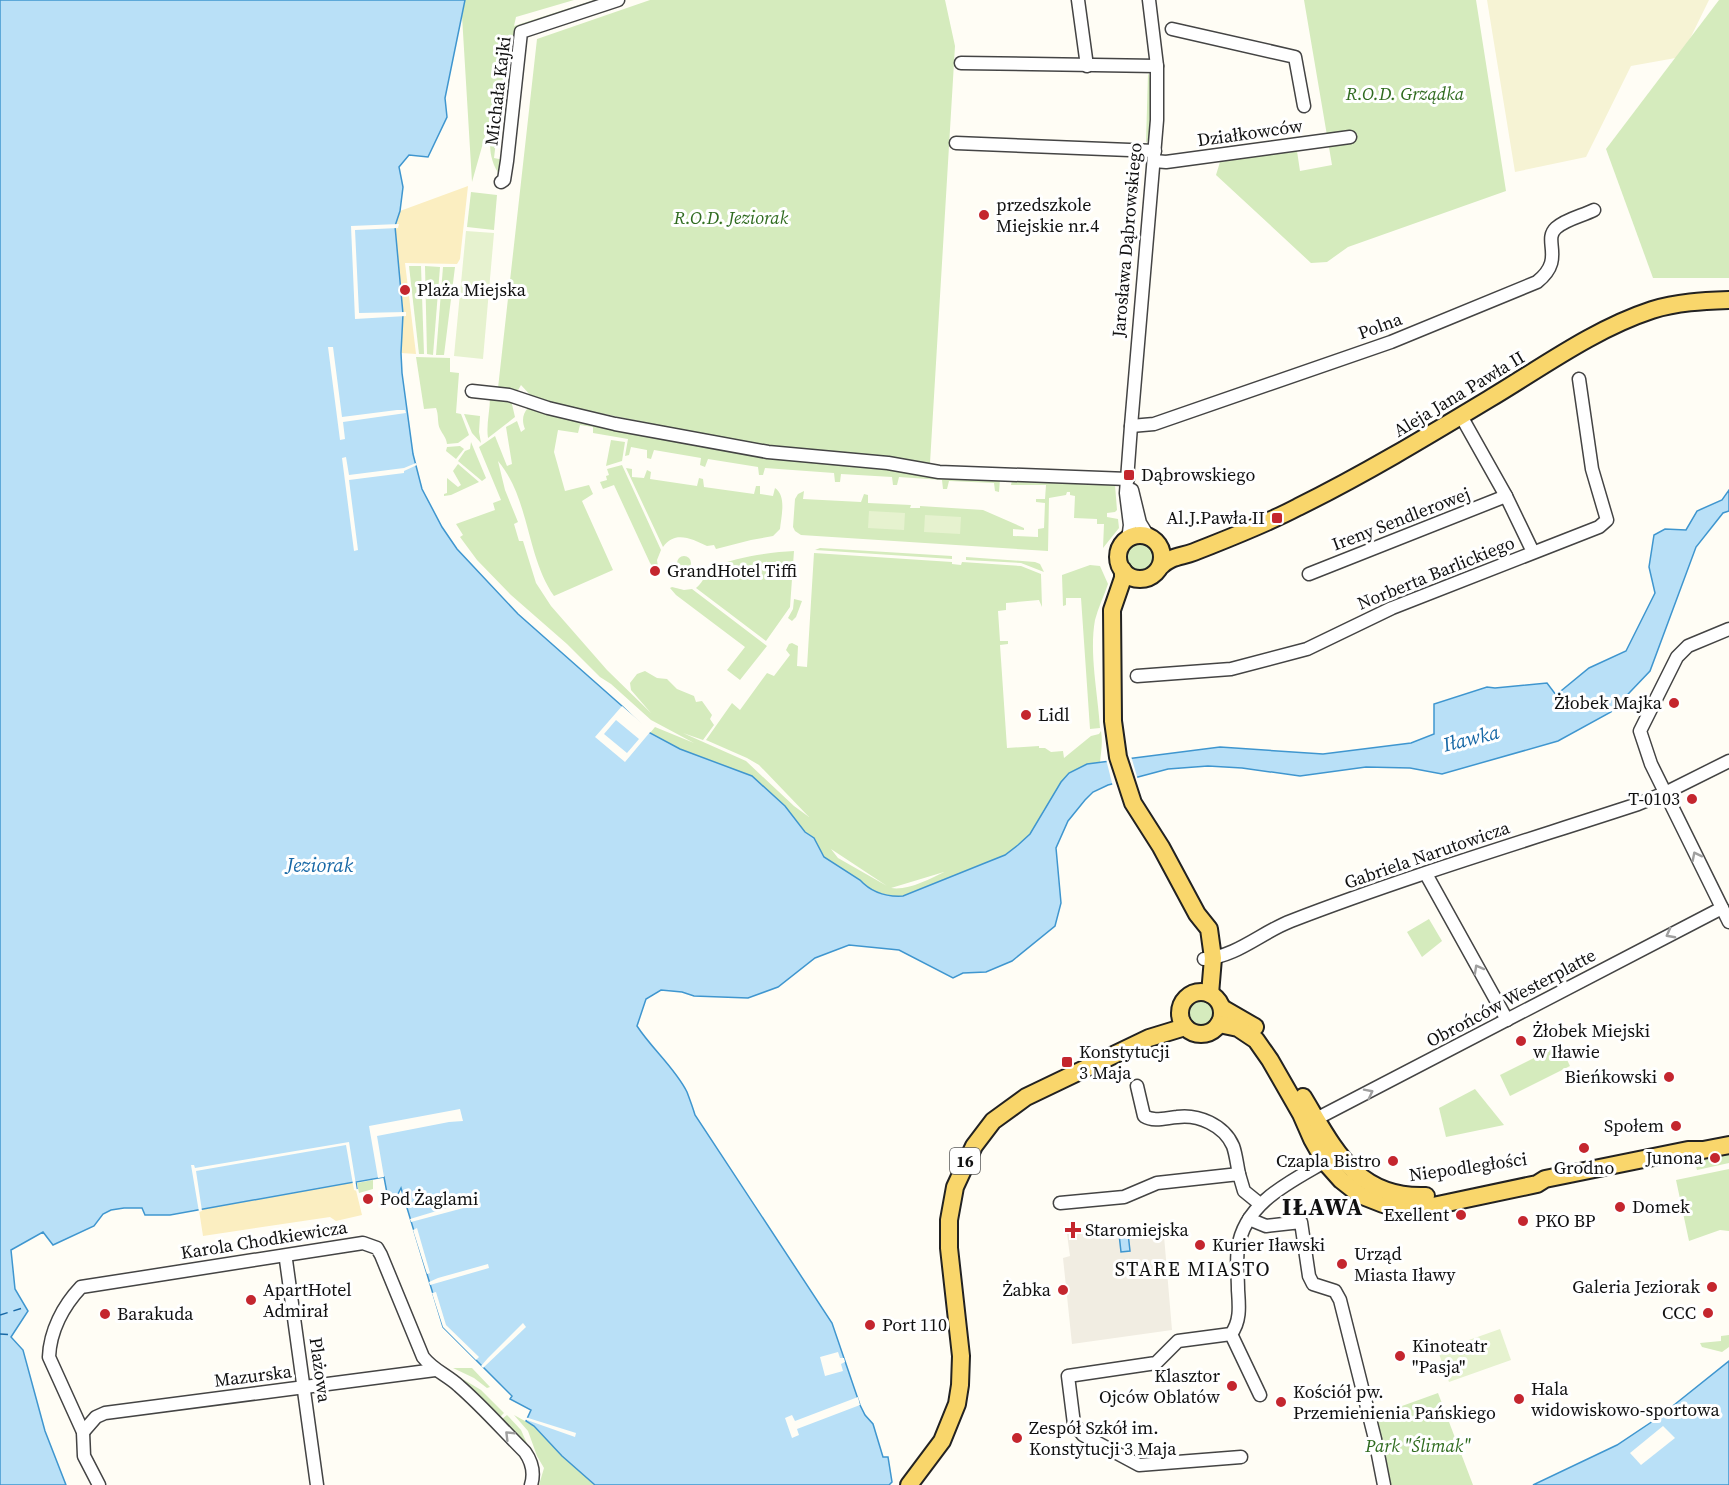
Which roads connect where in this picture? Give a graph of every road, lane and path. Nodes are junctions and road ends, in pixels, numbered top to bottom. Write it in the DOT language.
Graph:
graph roads {
  1 [pos="618,0"];
  2 [pos="1078,0"];
  3 [pos="1149,0"];
  4 [pos="1172,29"];
  5 [pos="961,63"];
  6 [pos="1087,66"];
  7 [pos="1157,66"];
  8 [pos="1304,106"];
  9 [pos="1350,137"];
  10 [pos="956,143"];
  11 [pos="1154,156"];
  12 [pos="501,182"];
  13 [pos="1594,210"];
  14 [pos="1729,300"];
  15 [pos="1579,379"];
  16 [pos="472,391"];
  17 [pos="1461,416"];
  18 [pos="1131,426"];
  19 [pos="1128,481"];
  20 [pos="1506,496"];
  21 [pos="1128,539"];
  22 [pos="1154,541"];
  23 [pos="1214,542"];
  24 [pos="1533,552"];
  25 [pos="1161,566"];
  26 [pos="1122,570"];
  27 [pos="1309,574"];
  28 [pos="1140,579"];
  29 [pos="1114,625"];
  30 [pos="1729,629"];
  31 [pos="1137,676"];
  32 [pos="1729,761"];
  33 [pos="1665,793"];
  34 [pos="1426,874"];
  35 [pos="1722,908"];
  36 [pos="1729,922"];
  37 [pos="1209,959"];
  38 [pos="1204,993"];
  39 [pos="1220,1016"];
  40 [pos="1507,1020"];
  41 [pos="1182,1022"];
  42 [pos="1137,1086"];
  43 [pos="1316,1119"];
  44 [pos="1729,1134"];
  45 [pos="1729,1145"];
  46 [pos="1688,1150"];
  47 [pos="1331,1158"];
  48 [pos="1239,1174"];
  49 [pos="1060,1203"];
  50 [pos="1260,1204"];
  51 [pos="1249,1219"];
  52 [pos="286,1260"];
  53 [pos="1231,1334"];
  54 [pos="435,1370"];
  55 [pos="304,1388"];
  56 [pos="1260,1395"];
  57 [pos="83,1432"];
  58 [pos="1240,1457"];
  59 [pos="99,1485"];
  60 [pos="317,1485"];
  61 [pos="531,1485"];
  62 [pos="909,1485"];
  63 [pos="1384,1485"];
  1 -- 12 [label="street, Michała Kajki"];
  2 -- 6 [label="street"];
  3 -- 7 [label="street, Jarosława Dąbrowskiego"];
  4 -- 8 [label="street"];
  5 -- 6 [label="street"];
  6 -- 7 [label="street"];
  7 -- 11 [label="street, Jarosława Dąbrowskiego"];
  9 -- 11 [label="street, Działkowców"];
  10 -- 11 [label="street, Działkowców"];
  11 -- 18 [label="street, Jarosława Dąbrowskiego"];
  13 -- 18 [label="street, Polna"];
  14 -- 17 [label="main road, Aleja Jana Pawła II"];
  15 -- 24 [label="street, Norberta Barlickiego"];
  16 -- 19 [label="street"];
  17 -- 20 [label="street"];
  17 -- 23 [label="main road, Aleja Jana Pawła II"];
  18 -- 19 [label="street, Jarosława Dąbrowskiego"];
  19 -- 21 [label="street, Jarosława Dąbrowskiego"];
  19 -- 22 [label="street, Jarosława Dąbrowskiego"];
  20 -- 24 [label="street"];
  20 -- 27 [label="street, Ireny Sendlerowej"];
  21 -- 22 [label="main road"];
  21 -- 26 [label="main road"];
  22 -- 23 [label="main road, Aleja Jana Pawła II"];
  22 -- 25 [label="main road"];
  23 -- 25 [label="main road, Aleja Jana Pawła II"];
  24 -- 31 [label="street, Norberta Barlickiego"];
  25 -- 28 [label="main road"];
  26 -- 28 [label="main road"];
  26 -- 29 [label="main road"];
  28 -- 29 [label="main road"];
  29 -- 37 [label="main road"];
  30 -- 33 [label="street"];
  32 -- 33 [label="street, Gabriela Narutowicza"];
  33 -- 34 [label="street, Gabriela Narutowicza"];
  35 -- 33 [label="street, one-way"];
  34 -- 37 [label="street, Gabriela Narutowicza"];
  40 -- 34 [label="street, one-way"];
  35 -- 36 [label="street"];
  35 -- 40 [label="street, Obrońców Westerplatte, one-way"];
  37 -- 38 [label="main road"];
  38 -- 39 [label="main road"];
  38 -- 41 [label="main road"];
  39 -- 41 [label="main road, 16"];
  39 -- 43 [label="main road, Niepodległości"];
  39 -- 47 [label="main road, Niepodległości"];
  43 -- 40 [label="street, Obrońców Westerplatte, one-way"];
  41 -- 62 [label="main road, 16"];
  42 -- 48 [label="street"];
  43 -- 47 [label="main road, Niepodległości"];
  44 -- 46 [label="main road, Niepodległości"];
  45 -- 46 [label="main road, Niepodległości"];
  46 -- 47 [label="main road, Niepodległości"];
  47 -- 50 [label="street"];
  48 -- 49 [label="street"];
  48 -- 50 [label="street"];
  50 -- 51 [label="street"];
  51 -- 53 [label="street"];
  51 -- 63 [label="street"];
  52 -- 55 [label="street, Plażowa"];
  53 -- 56 [label="street"];
  53 -- 58 [label="street"];
  54 -- 55 [label="street, Mazurska"];
  54 -- 57 [label="street, Karola Chodkiewicza"];
  61 -- 54 [label="street, Karola Chodkiewicza, one-way"];
  55 -- 57 [label="street, Mazurska"];
  55 -- 60 [label="street, Plażowa"];
  57 -- 59 [label="street, Karola Chodkiewicza"];
}
